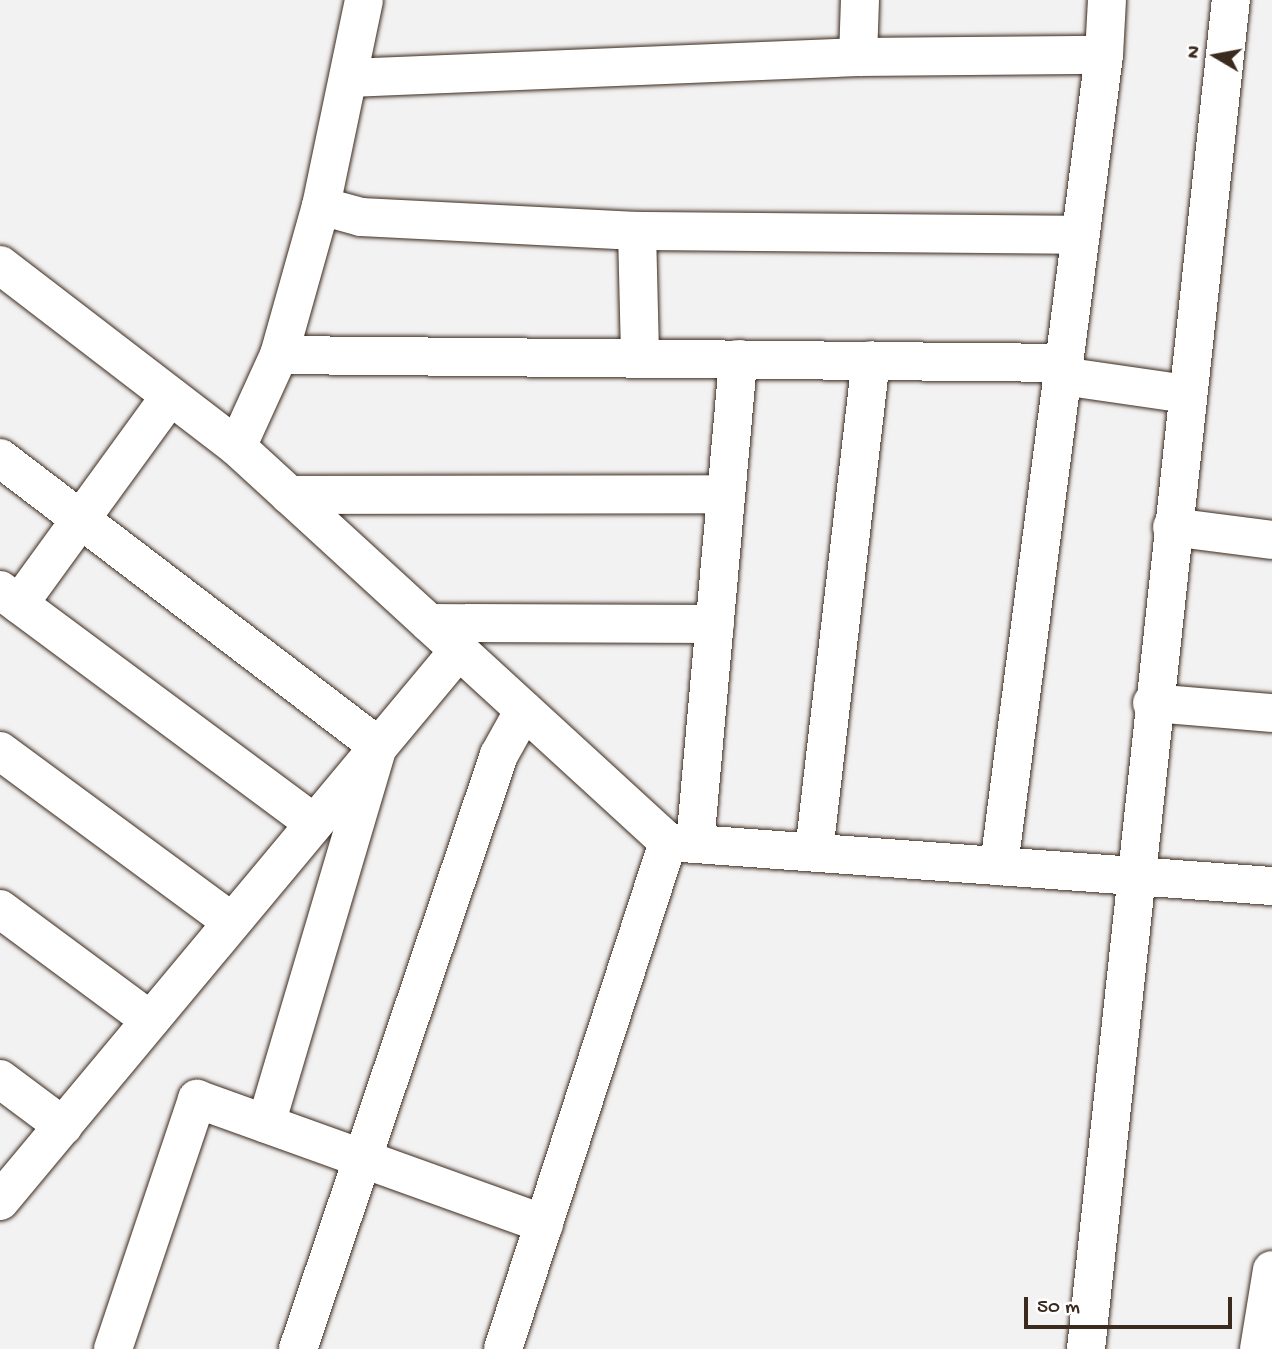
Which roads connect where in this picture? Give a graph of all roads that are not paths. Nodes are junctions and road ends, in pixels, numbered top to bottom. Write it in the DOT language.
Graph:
graph roads {
  1 [pos="364,0"];
  2 [pos="860,0"];
  3 [pos="1107,0"];
  4 [pos="1231,0"];
  5 [pos="1104,55"];
  6 [pos="858,57"];
  7 [pos="349,78"];
  8 [pos="321,206"];
  9 [pos="637,231"];
  10 [pos="1080,235"];
  11 [pos="0,265"];
  12 [pos="279,355"];
  13 [pos="640,358"];
  14 [pos="738,359"];
  15 [pos="871,360"];
  16 [pos="1063,369"];
  17 [pos="1187,394"];
  18 [pos="170,396"];
  19 [pos="237,447"];
  20 [pos="0,458"];
  21 [pos="726,494"];
  22 [pos="289,495"];
  23 [pos="81,517"];
  24 [pos="1172,527"];
  25 [pos="1272,541"];
  26 [pos="9,597"];
  27 [pos="429,624"];
  28 [pos="715,624"];
  29 [pos="458,650"];
  30 [pos="1152,703"];
  31 [pos="524,710"];
  32 [pos="1272,713"];
  33 [pos="378,746"];
  34 [pos="0,751"];
  35 [pos="314,824"];
  36 [pos="682,843"];
  37 [pos="814,852"];
  38 [pos="999,866"];
  39 [pos="1133,876"];
  40 [pos="1272,886"];
  41 [pos="0,908"];
  42 [pos="232,922"];
  43 [pos="150,1020"];
  44 [pos="0,1079"];
  45 [pos="266,1124"];
  46 [pos="62,1126"];
  47 [pos="363,1159"];
  48 [pos="0,1201"];
  49 [pos="544,1224"];
  50 [pos="1272,1270"];
  51 [pos="113,1349"];
  52 [pos="298,1349"];
  53 [pos="503,1349"];
  54 [pos="1086,1349"];
  55 [pos="1259,1349"];
  1 -- 7 [label="street"];
  2 -- 6 [label="street"];
  3 -- 5 [label="street"];
  4 -- 17 [label="street"];
  5 -- 6 [label="street"];
  5 -- 10 [label="street"];
  6 -- 7 [label="street"];
  7 -- 8 [label="street"];
  8 -- 9 [label="street"];
  8 -- 12 [label="street"];
  9 -- 10 [label="street"];
  9 -- 13 [label="street"];
  10 -- 16 [label="street"];
  11 -- 18 [label="street"];
  12 -- 13 [label="street"];
  12 -- 19 [label="street"];
  13 -- 14 [label="street"];
  14 -- 15 [label="street"];
  14 -- 21 [label="street"];
  15 -- 16 [label="street"];
  15 -- 37 [label="street"];
  16 -- 17 [label="street"];
  16 -- 38 [label="street"];
  17 -- 24 [label="street"];
  18 -- 19 [label="street"];
  18 -- 23 [label="street"];
  19 -- 22 [label="street"];
  20 -- 23 [label="street"];
  21 -- 22 [label="street"];
  21 -- 28 [label="street"];
  22 -- 27 [label="street"];
  23 -- 26 [label="street"];
  23 -- 33 [label="street"];
  24 -- 25 [label="street"];
  24 -- 30 [label="street"];
  26 -- 35 [label="street"];
  27 -- 28 [label="street"];
  27 -- 29 [label="street"];
  28 -- 36 [label="street"];
  29 -- 31 [label="street"];
  29 -- 33 [label="street"];
  30 -- 32 [label="street"];
  30 -- 39 [label="street"];
  31 -- 36 [label="street"];
  31 -- 47 [label="street"];
  33 -- 35 [label="street"];
  33 -- 45 [label="street"];
  34 -- 42 [label="street"];
  35 -- 42 [label="street"];
  36 -- 37 [label="street"];
  36 -- 49 [label="street"];
  37 -- 38 [label="street"];
  38 -- 39 [label="street"];
  39 -- 40 [label="street"];
  39 -- 54 [label="street"];
  41 -- 43 [label="street"];
  42 -- 43 [label="street"];
  43 -- 46 [label="street"];
  44 -- 46 [label="street"];
  45 -- 47 [label="street"];
  45 -- 51 [label="street"];
  46 -- 48 [label="street"];
  47 -- 49 [label="street"];
  47 -- 52 [label="street"];
  49 -- 53 [label="street"];
  50 -- 55 [label="street"];
}
